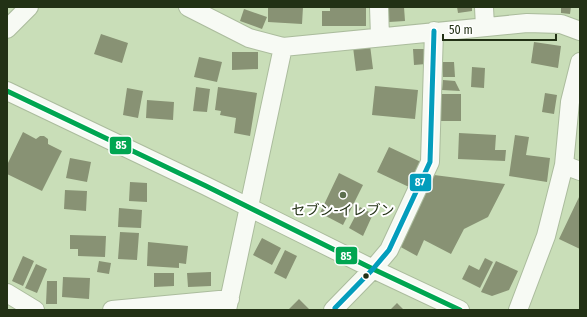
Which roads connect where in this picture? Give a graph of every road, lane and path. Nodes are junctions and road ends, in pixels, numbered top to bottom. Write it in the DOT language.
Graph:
graph roads {
  1 [pos="29,7"];
  2 [pos="188,7"];
  3 [pos="379,7"];
  4 [pos="484,7"];
  5 [pos="219,15"];
  6 [pos="485,27"];
  7 [pos="7,29"];
  8 [pos="434,31"];
  9 [pos="580,31"];
  10 [pos="380,36"];
  11 [pos="283,47"];
  12 [pos="580,62"];
  13 [pos="7,91"];
  14 [pos="572,168"];
  15 [pos="250,207"];
  16 [pos="373,269"];
  17 [pos="7,293"];
  18 [pos="229,304"];
  19 [pos="35,310"];
  20 [pos="112,310"];
  21 [pos="333,310"];
  22 [pos="460,310"];
  23 [pos="518,310"];
  1 -- 7 [label="street"];
  2 -- 5 [label="street"];
  3 -- 10 [label="street"];
  4 -- 6 [label="street"];
  5 -- 11 [label="street"];
  6 -- 8 [label="street"];
  6 -- 9 [label="street"];
  8 -- 10 [label="street"];
  8 -- 16 [label="street"];
  10 -- 11 [label="street"];
  11 -- 15 [label="street"];
  12 -- 14 [label="street"];
  13 -- 15 [label="street"];
  14 -- 23 [label="street"];
  15 -- 16 [label="street"];
  15 -- 18 [label="street"];
  16 -- 21 [label="street"];
  16 -- 22 [label="street"];
  17 -- 19 [label="street"];
  18 -- 20 [label="street"];
}
